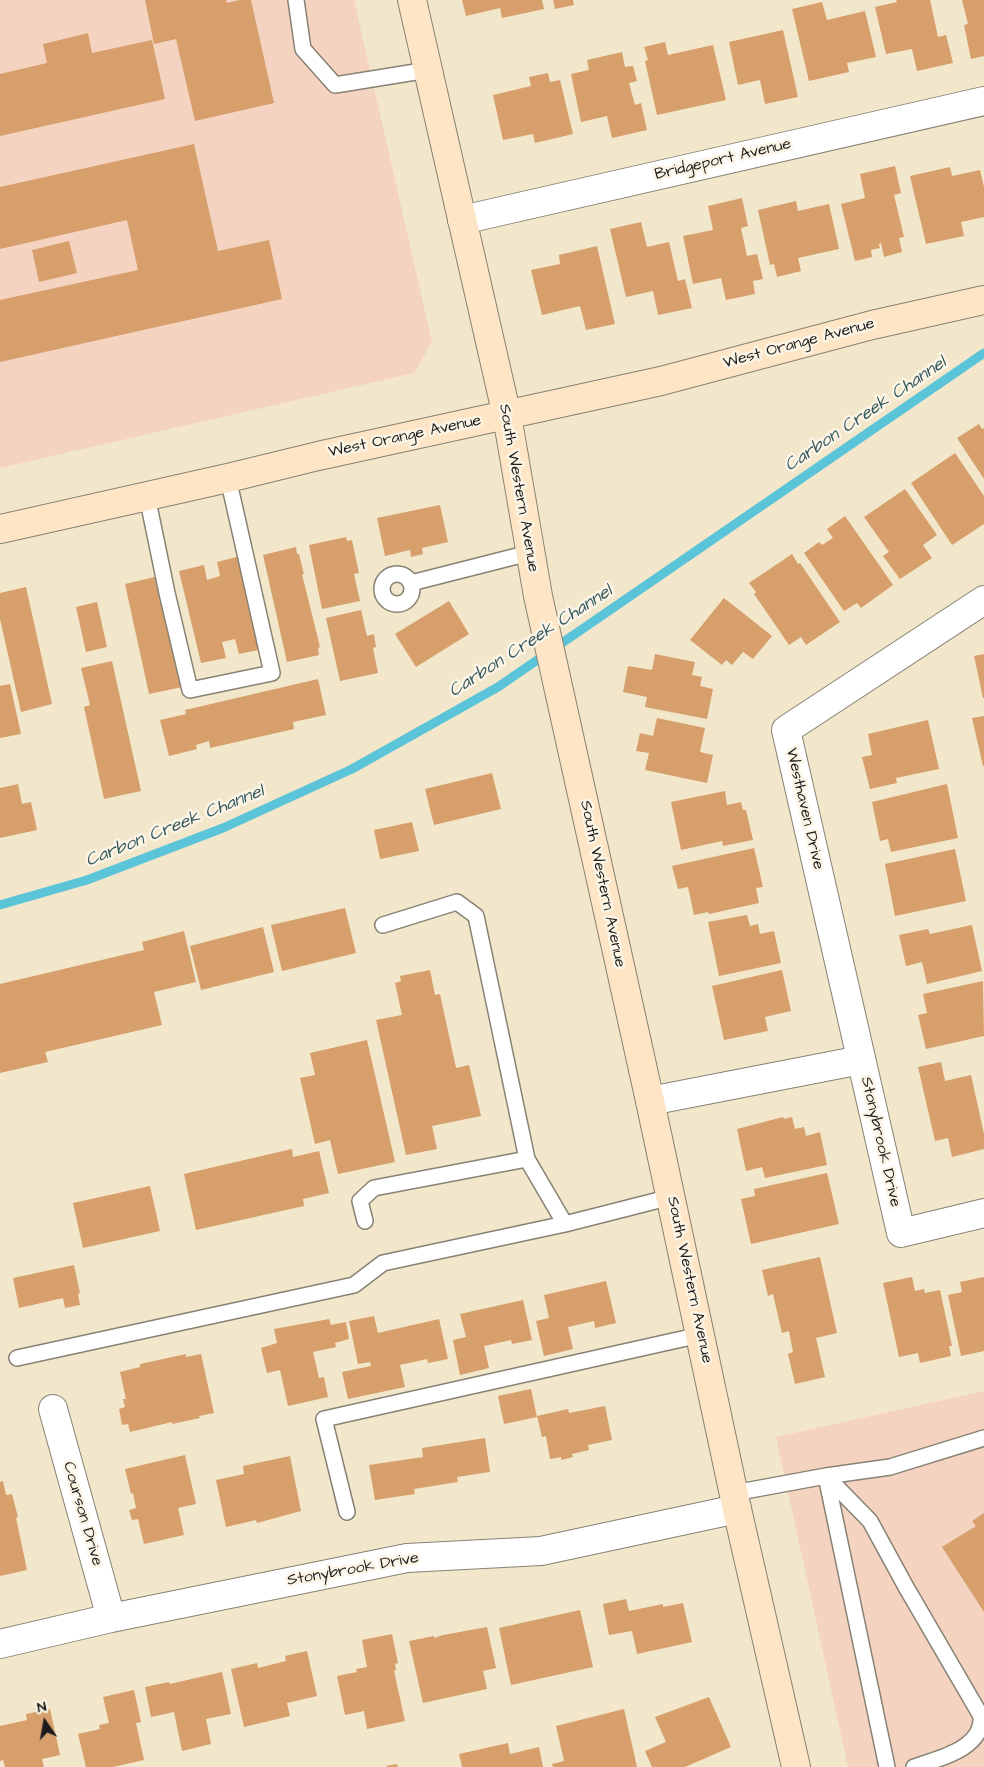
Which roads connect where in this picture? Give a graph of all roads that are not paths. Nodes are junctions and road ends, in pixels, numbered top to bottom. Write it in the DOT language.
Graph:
graph roads {
  1 [pos="296,0"];
  2 [pos="412,0"];
  3 [pos="428,70"];
  4 [pos="984,101"];
  5 [pos="462,220"];
  6 [pos="984,300"];
  7 [pos="506,416"];
  8 [pos="228,478"];
  9 [pos="147,496"];
  10 [pos="0,529"];
  11 [pos="530,553"];
  12 [pos="411,583"];
  13 [pos="984,600"];
  14 [pos="383,925"];
  15 [pos="861,1060"];
  16 [pos="650,1101"];
  17 [pos="527,1159"];
  18 [pos="671,1197"];
  19 [pos="984,1213"];
  20 [pos="365,1221"];
  21 [pos="565,1224"];
  22 [pos="700,1335"];
  23 [pos="17,1358"];
  24 [pos="53,1409"];
  25 [pos="984,1438"];
  26 [pos="826,1476"];
  27 [pos="736,1501"];
  28 [pos="347,1512"];
  29 [pos="111,1618"];
  30 [pos="0,1644"];
  31 [pos="796,1767"];
  32 [pos="887,1767"];
  33 [pos="914,1767"];
  1 -- 3 [label="lane"];
  2 -- 3 [label="street, South Western Avenue"];
  3 -- 5 [label="street, South Western Avenue"];
  4 -- 5 [label="street, Bridgeport Avenue"];
  5 -- 7 [label="street, South Western Avenue"];
  6 -- 7 [label="street, West Orange Avenue"];
  7 -- 8 [label="street, West Orange Avenue"];
  7 -- 11 [label="street, South Western Avenue"];
  8 -- 9 [label="street, West Orange Avenue"];
  8 -- 9 [label="lane"];
  9 -- 10 [label="street, West Orange Avenue"];
  11 -- 12 [label="lane"];
  11 -- 16 [label="street, South Western Avenue"];
  13 -- 15 [label="street, Westhaven Drive"];
  14 -- 17 [label="lane"];
  15 -- 16 [label="street, Stonybrook Drive"];
  15 -- 19 [label="street, Stonybrook Drive"];
  16 -- 18 [label="street, South Western Avenue"];
  17 -- 20 [label="lane"];
  17 -- 21 [label="lane"];
  18 -- 21 [label="lane"];
  18 -- 22 [label="street, South Western Avenue"];
  21 -- 23 [label="lane"];
  22 -- 27 [label="street, South Western Avenue"];
  22 -- 28 [label="lane"];
  24 -- 29 [label="street, Courson Drive"];
  25 -- 26 [label="lane"];
  26 -- 27 [label="lane"];
  26 -- 32 [label="lane"];
  26 -- 33 [label="lane"];
  27 -- 29 [label="street, Stonybrook Drive"];
  27 -- 31 [label="street, South Western Avenue"];
  29 -- 30 [label="street, Stonybrook Drive"];
}
